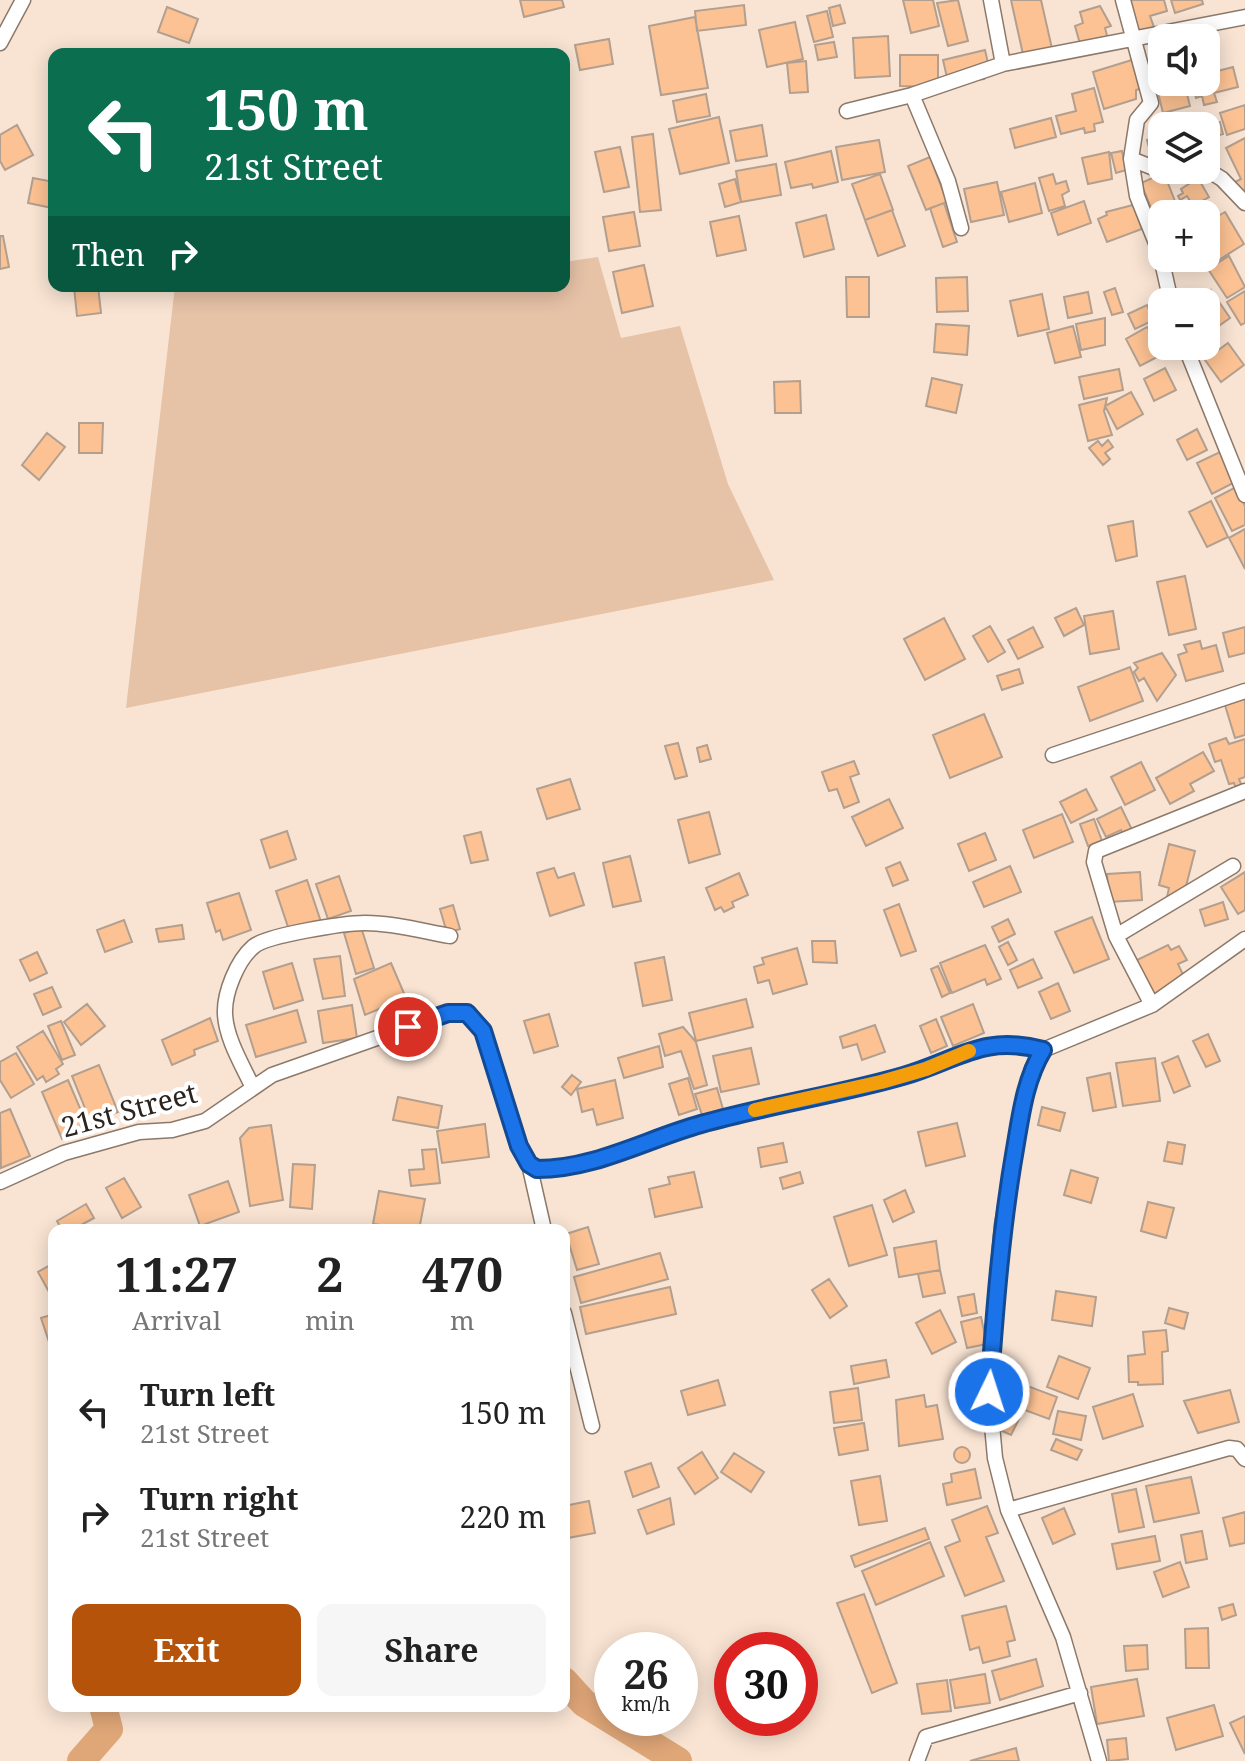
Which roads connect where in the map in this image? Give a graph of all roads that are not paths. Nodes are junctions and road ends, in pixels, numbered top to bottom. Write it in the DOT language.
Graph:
graph roads {
  1 [pos="23,0"];
  2 [pos="991,0"];
  3 [pos="1123,0"];
  4 [pos="1245,17"];
  5 [pos="1133,41"];
  6 [pos="0,43"];
  7 [pos="1003,64"];
  8 [pos="912,95"];
  9 [pos="847,111"];
  10 [pos="1131,159"];
  11 [pos="1148,166"];
  12 [pos="1220,178"];
  13 [pos="1245,203"];
  14 [pos="961,228"];
  15 [pos="1168,288"];
  16 [pos="1191,360"];
  17 [pos="1245,495"];
  18 [pos="1245,691"];
  19 [pos="1053,755"];
  20 [pos="1245,791"];
  21 [pos="1233,866"];
  22 [pos="450,936"];
  23 [pos="1116,936"];
  24 [pos="1245,939"];
  25 [pos="1152,1005"];
  26 [pos="1043,1050"];
  27 [pos="253,1088"];
  28 [pos="529,1164"];
  29 [pos="0,1182"];
  30 [pos="543,1224"];
  31 [pos="570,1337"];
  32 [pos="592,1426"];
  33 [pos="1245,1459"];
  34 [pos="1008,1510"];
  35 [pos="1080,1693"];
  36 [pos="917,1761"];
  37 [pos="1099,1761"];
  1 -- 6 [label="street"];
  2 -- 7 [label="street"];
  3 -- 5 [label="street"];
  4 -- 5 [label="street"];
  5 -- 7 [label="street"];
  5 -- 10 [label="street"];
  7 -- 8 [label="street"];
  8 -- 9 [label="street"];
  8 -- 14 [label="street"];
  10 -- 11 [label="street"];
  10 -- 15 [label="street"];
  12 -- 13 [label="street"];
  16 -- 17 [label="street"];
  18 -- 19 [label="street"];
  20 -- 23 [label="street"];
  21 -- 23 [label="street"];
  22 -- 27 [label="street"];
  23 -- 25 [label="street"];
  24 -- 25 [label="street"];
  25 -- 26 [label="street"];
  26 -- 28 [label="street"];
  26 -- 34 [label="street"];
  27 -- 28 [label="street, 21st Street"];
  27 -- 29 [label="street, 21st Street"];
  28 -- 30 [label="street, 21st Street"];
  31 -- 32 [label="street"];
  33 -- 34 [label="street"];
  34 -- 35 [label="street"];
  35 -- 36 [label="street"];
  35 -- 37 [label="street"];
}
